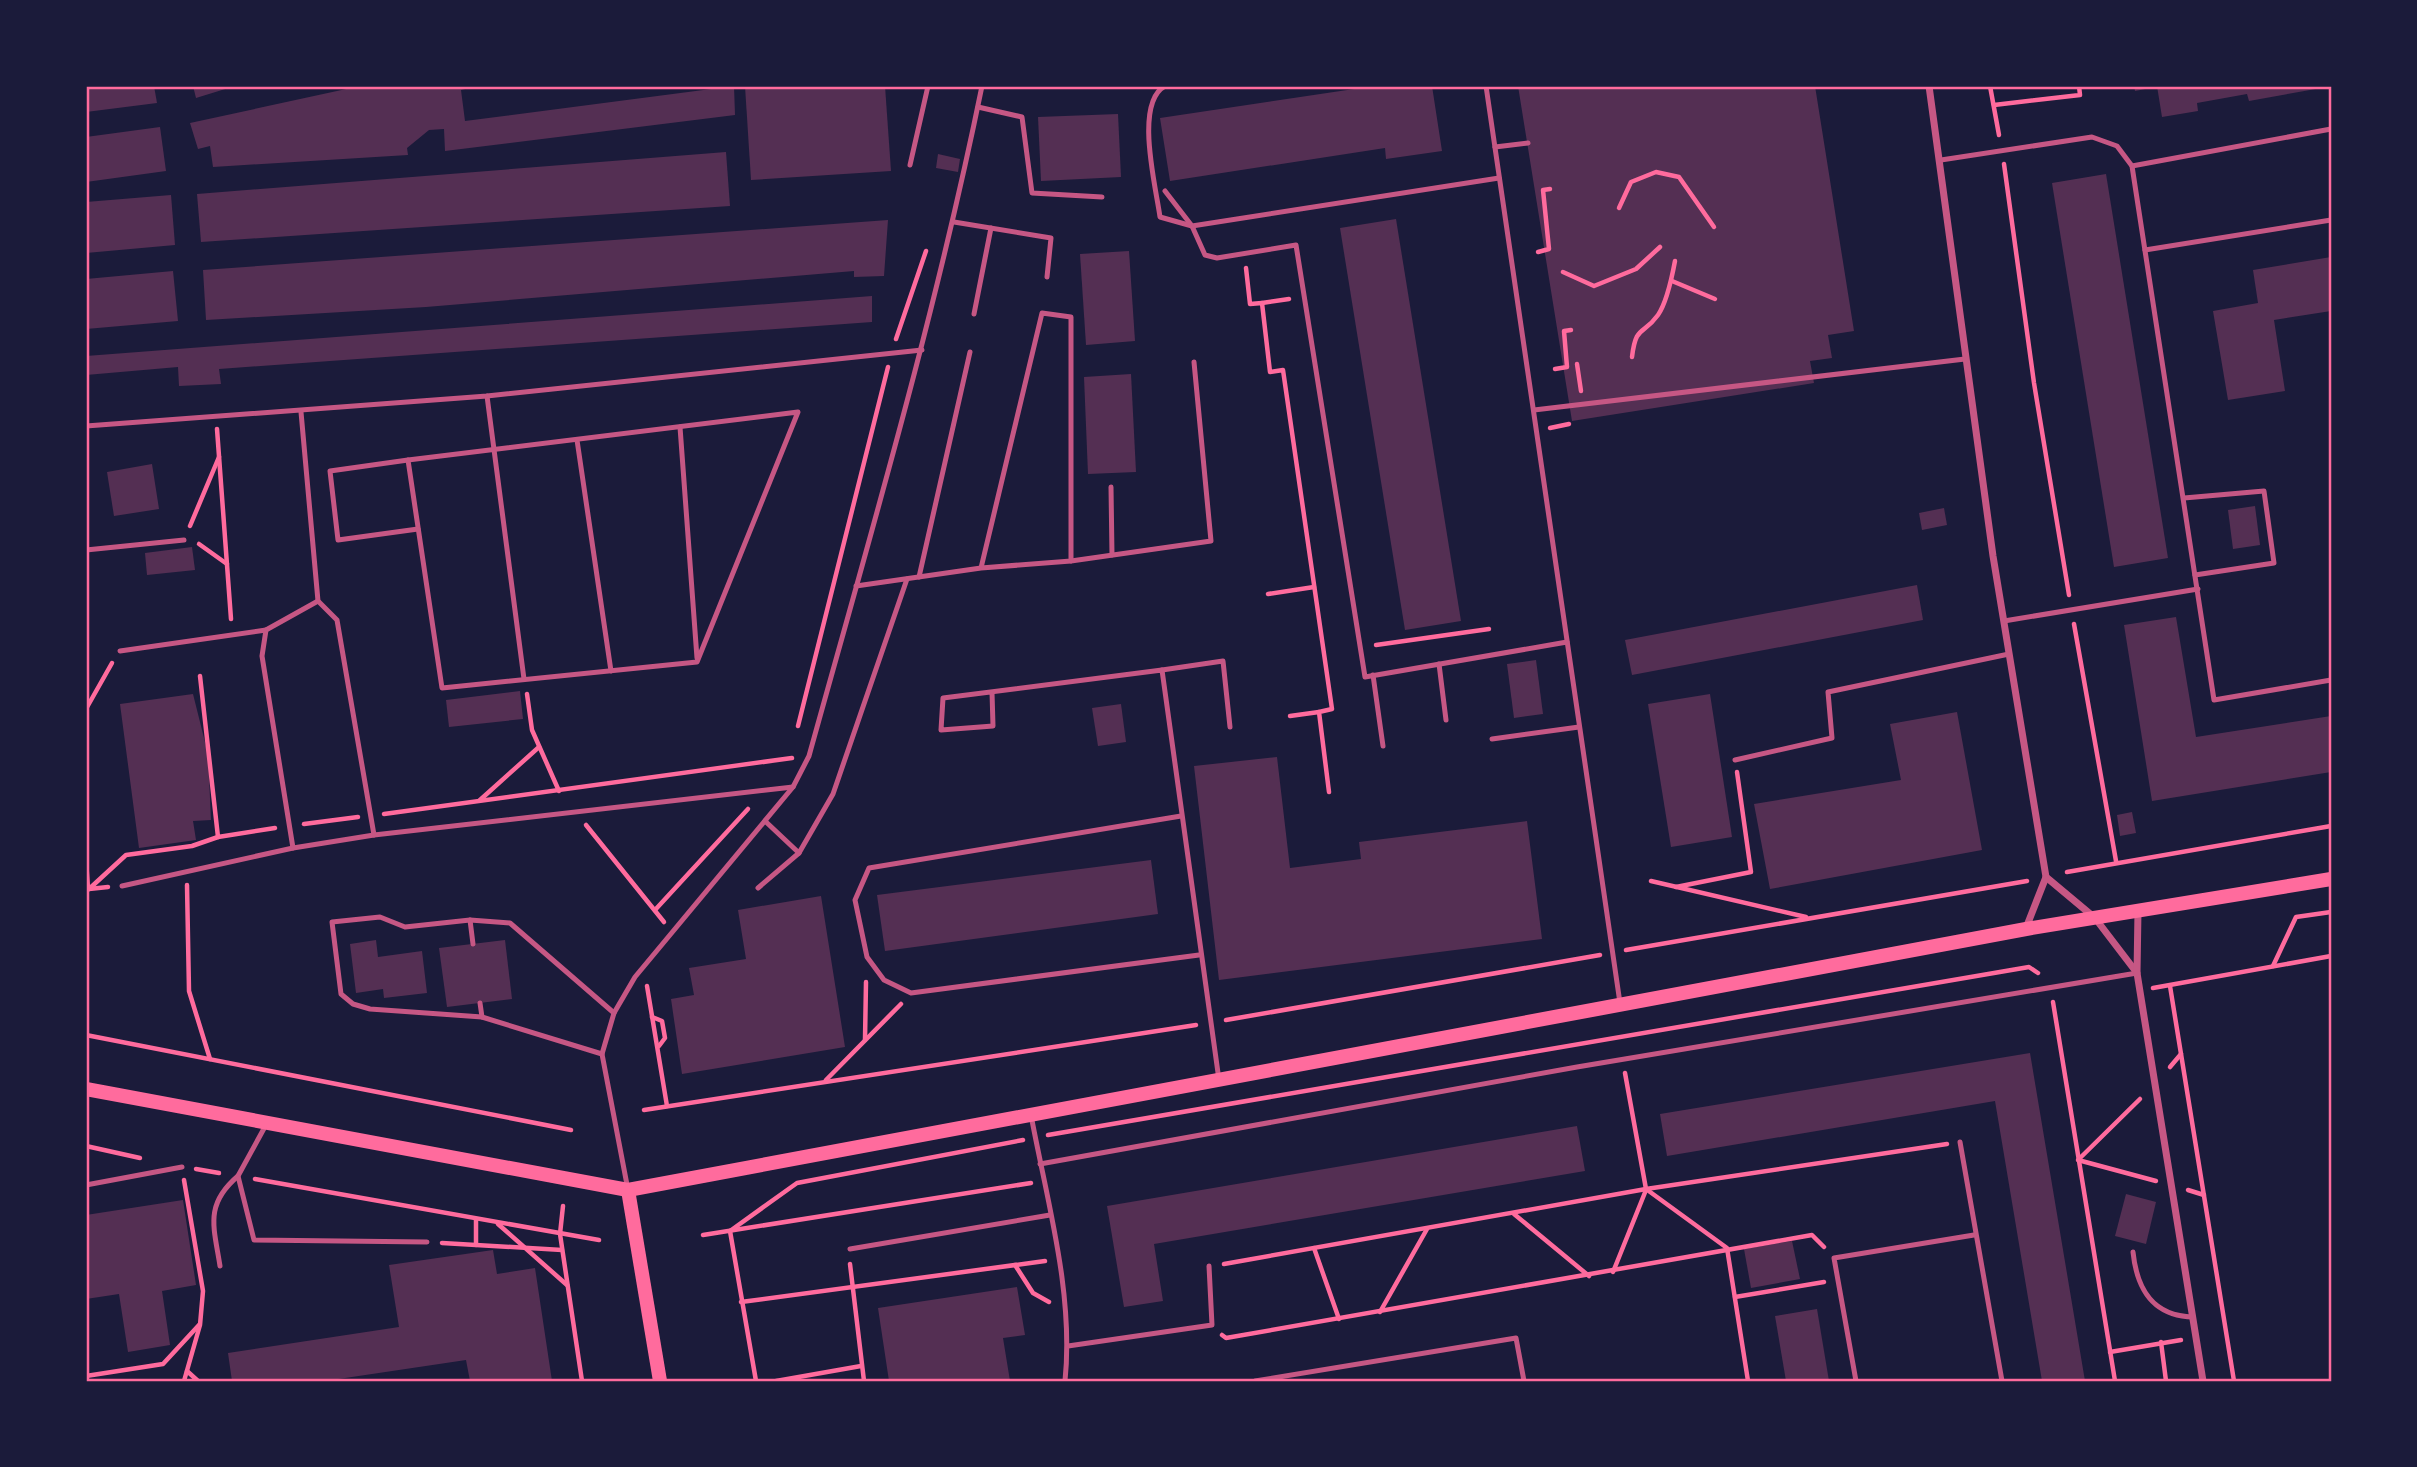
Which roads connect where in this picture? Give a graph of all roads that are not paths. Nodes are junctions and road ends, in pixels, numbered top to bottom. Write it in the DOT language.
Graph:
graph roads {
  1 [pos="928,86"];
  2 [pos="982,86"];
  3 [pos="1165,86"];
  4 [pos="1486,86"];
  5 [pos="1929,86"];
  6 [pos="978,107"];
  7 [pos="2331,128"];
  8 [pos="1528,142"];
  9 [pos="1495,146"];
  10 [pos="1941,160"];
  11 [pos="910,165"];
  12 [pos="2132,166"];
  13 [pos="1499,178"];
  14 [pos="1165,191"];
  15 [pos="1102,197"];
  16 [pos="2331,220"];
  17 [pos="953,225"];
  18 [pos="1192,226"];
  19 [pos="991,228"];
  20 [pos="2145,250"];
  21 [pos="1048,277"];
  22 [pos="974,314"];
  23 [pos="922,350"];
  24 [pos="970,352"];
  25 [pos="1965,359"];
  26 [pos="1194,362"];
  27 [pos="487,396"];
  28 [pos="1534,410"];
  29 [pos="301,412"];
  30 [pos="86,426"];
  31 [pos="680,427"];
  32 [pos="577,440"];
  33 [pos="495,451"];
  34 [pos="408,460"];
  35 [pos="1111,487"];
  36 [pos="2183,498"];
  37 [pos="418,529"];
  38 [pos="184,540"];
  39 [pos="86,550"];
  40 [pos="1112,555"];
  41 [pos="1071,561"];
  42 [pos="981,568"];
  43 [pos="2196,575"];
  44 [pos="919,577"];
  45 [pos="907,579"];
  46 [pos="856,586"];
  47 [pos="2198,589"];
  48 [pos="318,601"];
  49 [pos="2004,621"];
  50 [pos="266,630"];
  51 [pos="1567,642"];
  52 [pos="120,651"];
  53 [pos="2009,654"];
  54 [pos="697,662"];
  55 [pos="1440,664"];
  56 [pos="1162,670"];
  57 [pos="611,671"];
  58 [pos="1373,675"];
  59 [pos="524,680"];
  60 [pos="2331,680"];
  61 [pos="992,692"];
  62 [pos="1446,720"];
  63 [pos="1230,727"];
  64 [pos="1579,727"];
  65 [pos="1492,739"];
  66 [pos="1382,746"];
  67 [pos="1735,760"];
  68 [pos="793,787"];
  69 [pos="1181,816"];
  70 [pos="765,821"];
  71 [pos="374,835"];
  72 [pos="293,848"];
  73 [pos="799,853"];
  74 [pos="2046,877"];
  75 [pos="2331,879"];
  76 [pos="122,886"];
  77 [pos="758,888"];
  78 [pos="2138,910"];
  79 [pos="2095,918"];
  80 [pos="470,920"];
  81 [pos="2026,929"];
  82 [pos="472,944"];
  83 [pos="1199,954"];
  84 [pos="2137,973"];
  85 [pos="480,1003"];
  86 [pos="1620,1006"];
  87 [pos="614,1013"];
  88 [pos="482,1017"];
  89 [pos="602,1054"];
  90 [pos="1219,1080"];
  91 [pos="86,1089"];
  92 [pos="1031,1115"];
  93 [pos="267,1123"];
  94 [pos="1960,1142"];
  95 [pos="1040,1164"];
  96 [pos="182,1167"];
  97 [pos="238,1176"];
  98 [pos="86,1185"];
  99 [pos="628,1190"];
  100 [pos="1050,1215"];
  101 [pos="1974,1235"];
  102 [pos="427,1242"];
  103 [pos="850,1249"];
  104 [pos="2133,1252"];
  105 [pos="220,1266"];
  106 [pos="1209,1266"];
  107 [pos="2193,1317"];
  108 [pos="1068,1346"];
  109 [pos="660,1381"];
  110 [pos="1065,1381"];
  111 [pos="1255,1381"];
  112 [pos="1524,1381"];
  113 [pos="1856,1381"];
  114 [pos="2002,1381"];
  115 [pos="2203,1381"];
  1 -- 11 [label="lane"];
  2 -- 6 [label="lane"];
  3 -- 18 [label="lane"];
  4 -- 9 [label="lane"];
  5 -- 10 [label="street"];
  6 -- 15 [label="lane"];
  6 -- 17 [label="lane"];
  7 -- 12 [label="lane"];
  8 -- 9 [label="lane"];
  9 -- 13 [label="lane"];
  10 -- 12 [label="lane"];
  10 -- 25 [label="street"];
  12 -- 20 [label="lane"];
  13 -- 18 [label="lane"];
  13 -- 28 [label="lane"];
  14 -- 18 [label="lane"];
  16 -- 20 [label="lane"];
  17 -- 19 [label="lane"];
  17 -- 23 [label="lane"];
  18 -- 58 [label="lane"];
  19 -- 21 [label="lane"];
  19 -- 22 [label="lane"];
  20 -- 36 [label="lane"];
  23 -- 27 [label="lane"];
  23 -- 46 [label="lane"];
  24 -- 44 [label="lane"];
  25 -- 28 [label="lane"];
  25 -- 49 [label="street"];
  26 -- 40 [label="lane"];
  27 -- 29 [label="lane"];
  27 -- 33 [label="lane"];
  28 -- 51 [label="lane"];
  29 -- 30 [label="lane"];
  29 -- 48 [label="lane"];
  31 -- 32 [label="lane"];
  31 -- 54 [label="lane"];
  31 -- 54 [label="lane"];
  32 -- 33 [label="lane"];
  32 -- 57 [label="lane"];
  33 -- 34 [label="lane"];
  33 -- 59 [label="lane"];
  34 -- 37 [label="lane"];
  34 -- 37 [label="lane"];
  35 -- 40 [label="lane"];
  36 -- 43 [label="lane"];
  36 -- 43 [label="lane"];
  37 -- 59 [label="lane"];
  38 -- 39 [label="lane"];
  40 -- 41 [label="lane"];
  41 -- 42 [label="lane"];
  41 -- 42 [label="lane"];
  42 -- 44 [label="lane"];
  43 -- 47 [label="lane"];
  44 -- 45 [label="lane"];
  45 -- 46 [label="lane"];
  45 -- 73 [label="lane"];
  46 -- 68 [label="lane"];
  47 -- 49 [label="lane"];
  47 -- 60 [label="lane"];
  48 -- 50 [label="lane"];
  48 -- 71 [label="lane"];
  49 -- 53 [label="street"];
  50 -- 52 [label="lane"];
  50 -- 72 [label="lane"];
  51 -- 55 [label="lane"];
  51 -- 64 [label="lane"];
  53 -- 67 [label="lane"];
  53 -- 74 [label="street"];
  54 -- 57 [label="lane"];
  55 -- 58 [label="lane"];
  55 -- 62 [label="lane"];
  56 -- 61 [label="lane"];
  56 -- 63 [label="lane"];
  56 -- 69 [label="lane"];
  57 -- 59 [label="lane"];
  58 -- 66 [label="lane"];
  61 -- 61 [label="lane"];
  64 -- 65 [label="lane"];
  64 -- 86 [label="lane"];
  68 -- 70 [label="lane"];
  68 -- 71 [label="lane"];
  69 -- 83 [label="lane"];
  69 -- 83 [label="lane"];
  70 -- 73 [label="lane"];
  70 -- 87 [label="lane"];
  71 -- 72 [label="lane"];
  72 -- 76 [label="lane"];
  73 -- 77 [label="lane"];
  74 -- 79 [label="street"];
  74 -- 81 [label="street"];
  75 -- 78 [label="main road"];
  78 -- 79 [label="main road"];
  78 -- 84 [label="street"];
  79 -- 81 [label="main road"];
  79 -- 84 [label="street"];
  80 -- 82 [label="lane"];
  80 -- 87 [label="lane"];
  80 -- 88 [label="lane"];
  81 -- 86 [label="main road"];
  83 -- 90 [label="lane"];
  84 -- 95 [label="lane"];
  84 -- 107 [label="street"];
  85 -- 88 [label="lane"];
  86 -- 90 [label="main road"];
  87 -- 89 [label="lane"];
  88 -- 89 [label="lane"];
  89 -- 99 [label="lane"];
  90 -- 92 [label="main road"];
  91 -- 93 [label="main road"];
  92 -- 95 [label="lane"];
  92 -- 99 [label="main road"];
  93 -- 97 [label="lane"];
  93 -- 99 [label="main road"];
  94 -- 101 [label="lane"];
  95 -- 100 [label="lane"];
  96 -- 98 [label="lane"];
  97 -- 102 [label="lane"];
  97 -- 105 [label="lane"];
  99 -- 109 [label="main road"];
  100 -- 103 [label="lane"];
  100 -- 108 [label="lane"];
  101 -- 113 [label="lane"];
  101 -- 114 [label="lane"];
  104 -- 107 [label="lane"];
  106 -- 108 [label="lane"];
  107 -- 115 [label="street"];
  108 -- 110 [label="lane"];
  111 -- 112 [label="lane"];
}
